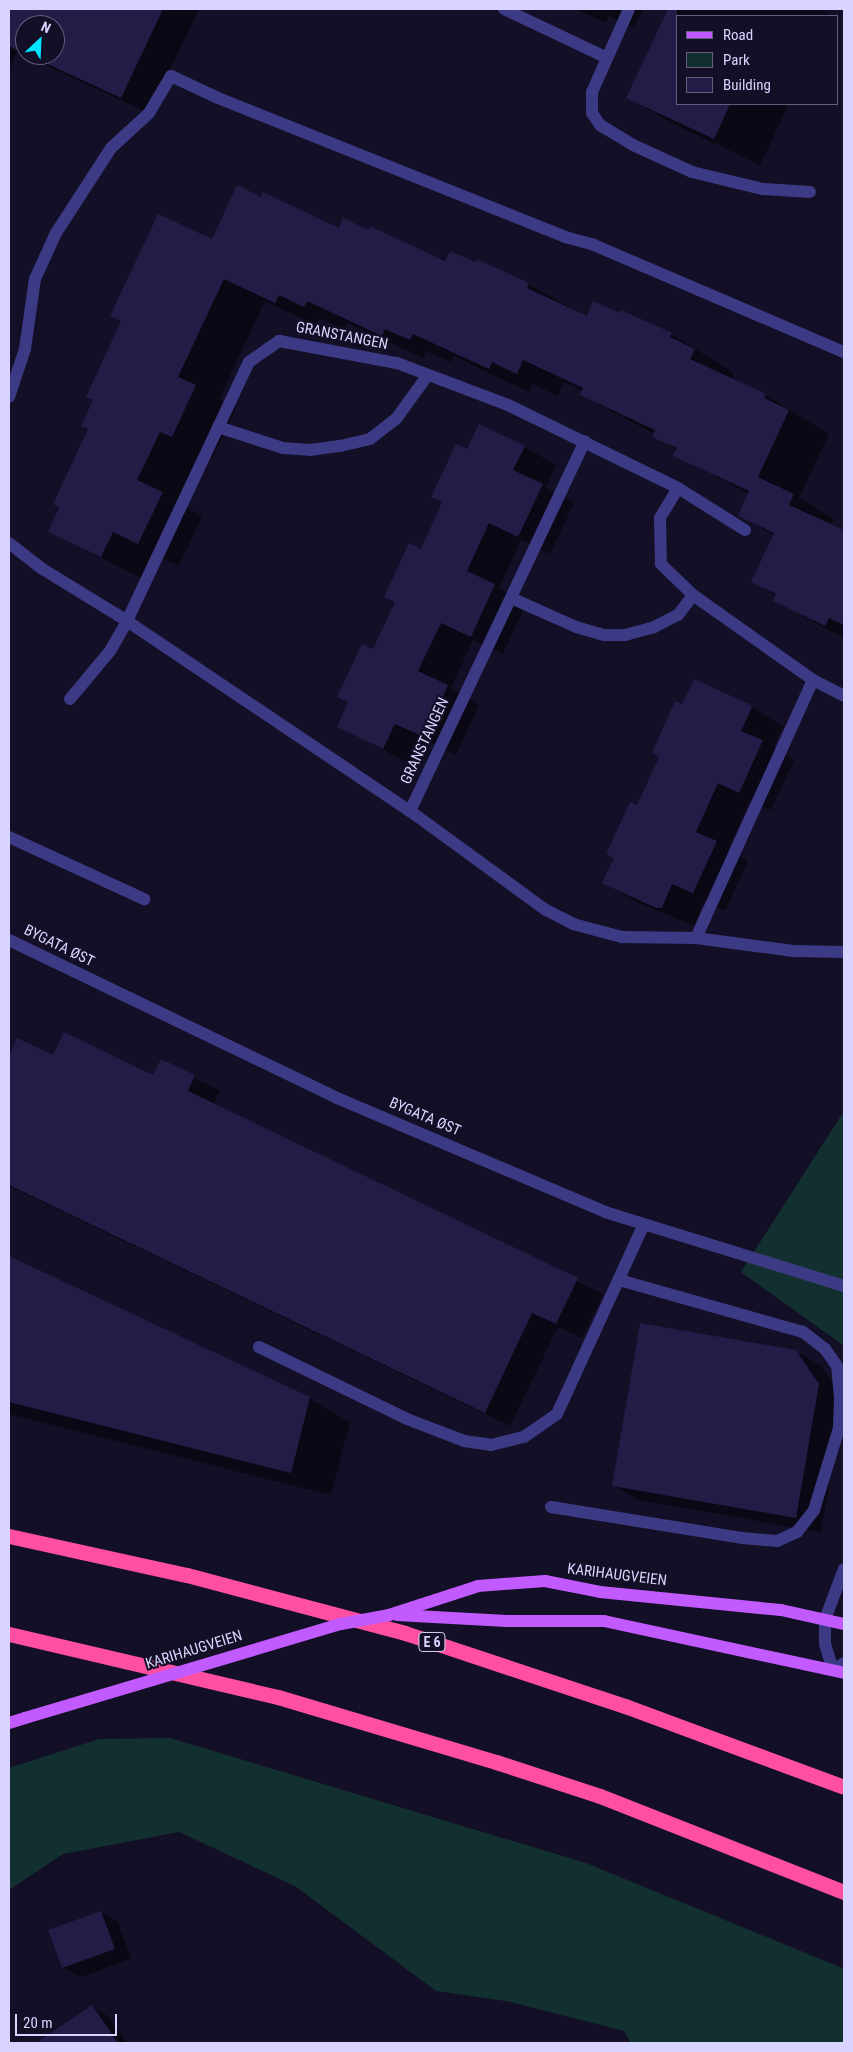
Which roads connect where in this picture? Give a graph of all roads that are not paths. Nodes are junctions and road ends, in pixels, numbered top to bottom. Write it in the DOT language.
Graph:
graph roads {
  1 [pos="504,9"];
  2 [pos="630,9"];
  3 [pos="607,58"];
  4 [pos="810,192"];
  5 [pos="844,352"];
  6 [pos="428,375"];
  7 [pos="9,397"];
  8 [pos="218,427"];
  9 [pos="585,441"];
  10 [pos="678,488"];
  11 [pos="745,530"];
  12 [pos="9,543"];
  13 [pos="693,595"];
  14 [pos="511,598"];
  15 [pos="127,621"];
  16 [pos="814,680"];
  17 [pos="844,696"];
  18 [pos="70,699"];
  19 [pos="410,811"];
  20 [pos="9,836"];
  21 [pos="144,899"];
  22 [pos="696,938"];
  23 [pos="9,940"];
  24 [pos="844,952"];
  25 [pos="643,1226"];
  26 [pos="619,1280"];
  27 [pos="844,1286"];
  28 [pos="259,1347"];
  29 [pos="551,1506"];
  30 [pos="9,1536"];
  31 [pos="844,1569"];
  32 [pos="390,1615"];
  33 [pos="825,1619"];
  34 [pos="844,1624"];
  35 [pos="9,1634"];
  36 [pos="841,1668"];
  37 [pos="9,1723"];
  38 [pos="844,1787"];
  39 [pos="844,1892"];
  1 -- 3 [label="street"];
  2 -- 3 [label="street"];
  3 -- 4 [label="street"];
  5 -- 7 [label="street"];
  6 -- 8 [label="street"];
  6 -- 8 [label="street, GRANSTANGEN"];
  6 -- 9 [label="street, GRANSTANGEN"];
  8 -- 15 [label="street, GRANSTANGEN"];
  9 -- 10 [label="street, GRANSTANGEN"];
  9 -- 14 [label="street, GRANSTANGEN"];
  10 -- 11 [label="street, GRANSTANGEN"];
  10 -- 13 [label="street"];
  12 -- 15 [label="street, GRANSTANGEN"];
  13 -- 14 [label="street"];
  13 -- 16 [label="street"];
  14 -- 19 [label="street, GRANSTANGEN"];
  15 -- 18 [label="street"];
  15 -- 19 [label="street, GRANSTANGEN"];
  16 -- 17 [label="street"];
  16 -- 22 [label="street"];
  19 -- 22 [label="street, GRANSTANGEN"];
  20 -- 21 [label="street"];
  22 -- 24 [label="street, GRANSTANGEN"];
  23 -- 25 [label="street, BYGATA ØST"];
  25 -- 26 [label="street"];
  25 -- 27 [label="street, BYGATA ØST"];
  26 -- 28 [label="street"];
  26 -- 29 [label="street"];
  30 -- 38 [label="highway, E 6"];
  31 -- 33 [label="street"];
  32 -- 33 [label="main road, KARIHAUGVEIEN"];
  32 -- 36 [label="main road, KARIHAUGVEIEN"];
  32 -- 37 [label="main road, KARIHAUGVEIEN, bridge"];
  33 -- 34 [label="main road, KARIHAUGVEIEN"];
  33 -- 36 [label="street"];
  35 -- 39 [label="highway"];
}
